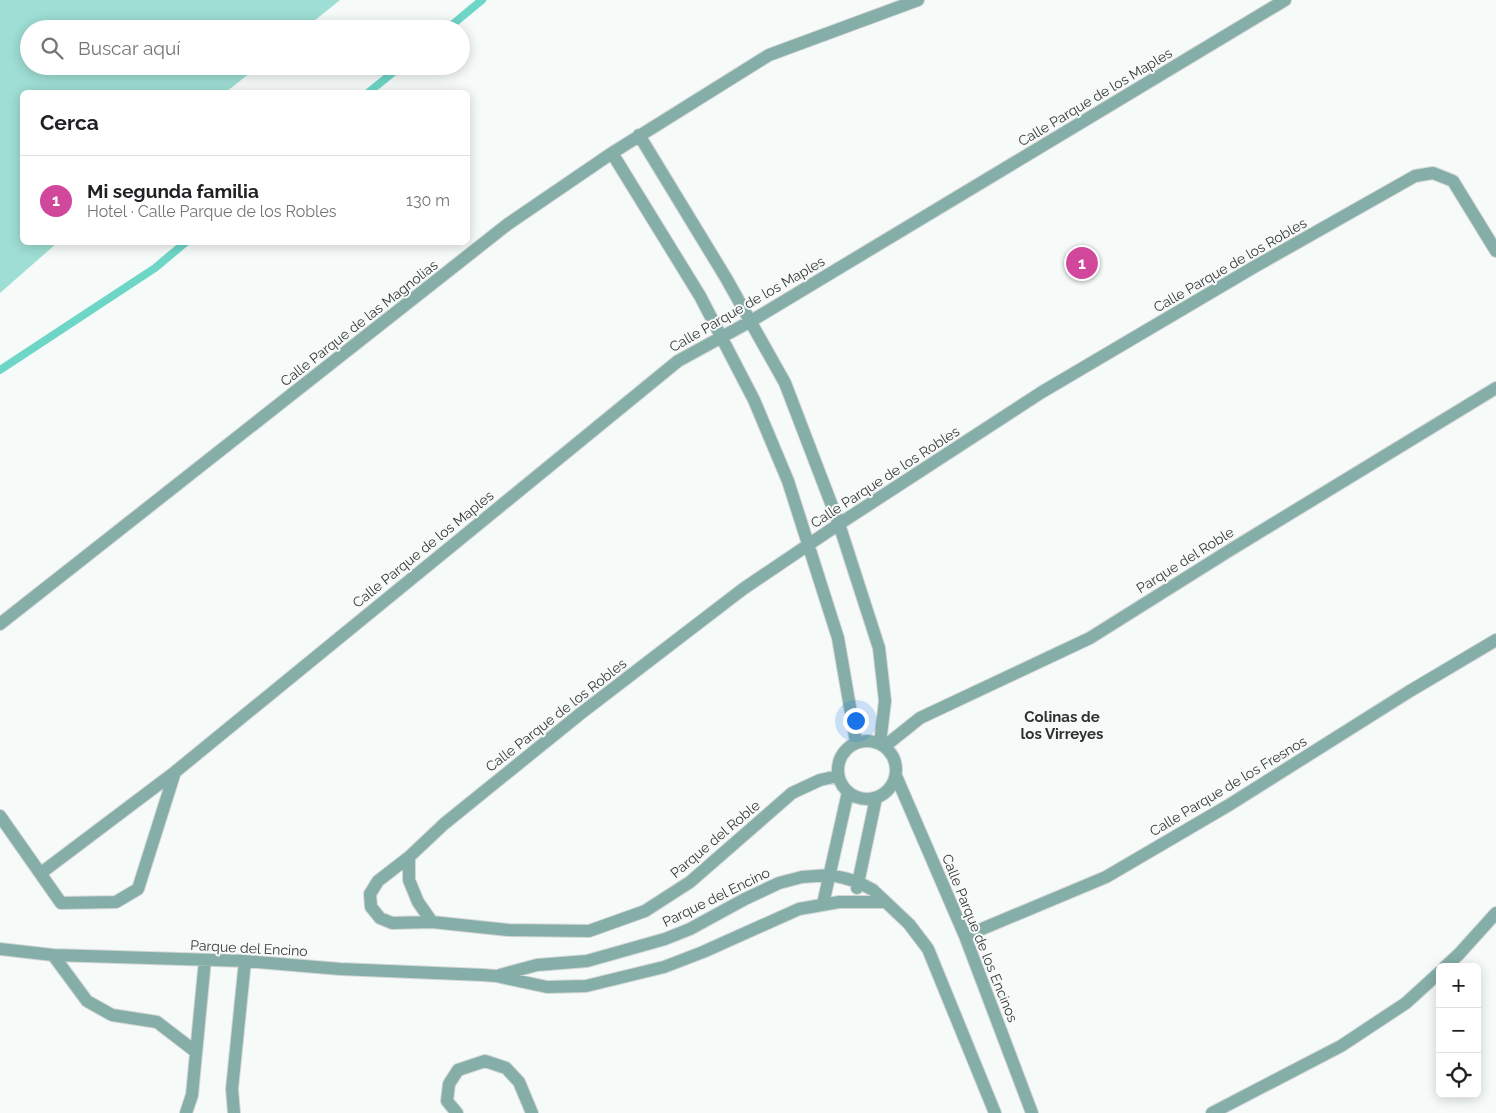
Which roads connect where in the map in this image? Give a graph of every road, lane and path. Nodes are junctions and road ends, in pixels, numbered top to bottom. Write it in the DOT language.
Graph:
graph roads {
  1 [pos="918,0"];
  2 [pos="1285,0"];
  3 [pos="639,135"];
  4 [pos="612,154"];
  5 [pos="1496,251"];
  6 [pos="751,321"];
  7 [pos="722,338"];
  8 [pos="1496,388"];
  9 [pos="839,524"];
  10 [pos="808,545"];
  11 [pos="0,624"];
  12 [pos="1496,640"];
  13 [pos="856,742"];
  14 [pos="882,744"];
  15 [pos="175,772"];
  16 [pos="838,776"];
  17 [pos="896,776"];
  18 [pos="848,792"];
  19 [pos="876,798"];
  20 [pos="0,816"];
  21 [pos="409,857"];
  22 [pos="41,873"];
  23 [pos="830,875"];
  24 [pos="858,882"];
  25 [pos="855,901"];
  26 [pos="885,902"];
  27 [pos="823,904"];
  28 [pos="1496,913"];
  29 [pos="432,922"];
  30 [pos="965,936"];
  31 [pos="0,948"];
  32 [pos="53,956"];
  33 [pos="206,960"];
  34 [pos="245,961"];
  35 [pos="1449,963"];
  36 [pos="496,976"];
  37 [pos="1436,976"];
  38 [pos="196,1052"];
  39 [pos="186,1113"];
  40 [pos="234,1113"];
  41 [pos="457,1113"];
  42 [pos="532,1113"];
  43 [pos="996,1113"];
  44 [pos="1032,1113"];
  45 [pos="1212,1113"];
  1 -- 3 [label="street, Calle Parque de las Magnolias"];
  2 -- 6 [label="street, Calle Parque de los Maples"];
  3 -- 4 [label="street, Calle Parque de las Magnolias"];
  3 -- 6 [label="street"];
  4 -- 7 [label="street"];
  4 -- 11 [label="street, Calle Parque de las Magnolias"];
  5 -- 9 [label="street, Calle Parque de los Robles"];
  6 -- 7 [label="street, Calle Parque de los Maples"];
  6 -- 9 [label="street"];
  7 -- 10 [label="street"];
  7 -- 15 [label="street, Calle Parque de los Maples"];
  8 -- 14 [label="street, Parque del Roble"];
  9 -- 10 [label="street, Calle Parque de los Robles"];
  9 -- 14 [label="street"];
  10 -- 13 [label="street"];
  10 -- 21 [label="street, Calle Parque de los Robles"];
  12 -- 30 [label="street, Calle Parque de los Fresnos"];
  13 -- 14 [label="street"];
  13 -- 16 [label="street"];
  14 -- 17 [label="street"];
  15 -- 22 [label="street, Calle Parque de los Maples"];
  15 -- 22 [label="street"];
  16 -- 18 [label="street"];
  16 -- 29 [label="street, Parque del Roble"];
  17 -- 19 [label="street"];
  17 -- 30 [label="street, Calle Parque de los Encinos"];
  18 -- 19 [label="street"];
  18 -- 23 [label="street"];
  19 -- 24 [label="street"];
  20 -- 22 [label="street"];
  21 -- 29 [label="street"];
  21 -- 29 [label="street, Calle Parque de los Robles"];
  23 -- 24 [label="street, Parque del Encino"];
  23 -- 27 [label="street"];
  23 -- 36 [label="street, Parque del Encino"];
  24 -- 25 [label="street"];
  24 -- 26 [label="street, Parque del Encino"];
  25 -- 26 [label="street, Parque del Encino"];
  25 -- 27 [label="street, Parque del Encino"];
  26 -- 43 [label="street, Parque del Encino"];
  27 -- 36 [label="street, Parque del Encino"];
  28 -- 35 [label="street"];
  30 -- 44 [label="street, Calle Parque de los Encinos"];
  31 -- 32 [label="street, Parque del Encino"];
  32 -- 33 [label="street, Parque del Encino"];
  32 -- 38 [label="street"];
  33 -- 34 [label="street, Parque del Encino"];
  33 -- 38 [label="street"];
  34 -- 36 [label="street, Parque del Encino"];
  34 -- 40 [label="street"];
  37 -- 45 [label="street"];
  38 -- 39 [label="street"];
  41 -- 42 [label="street"];
}
